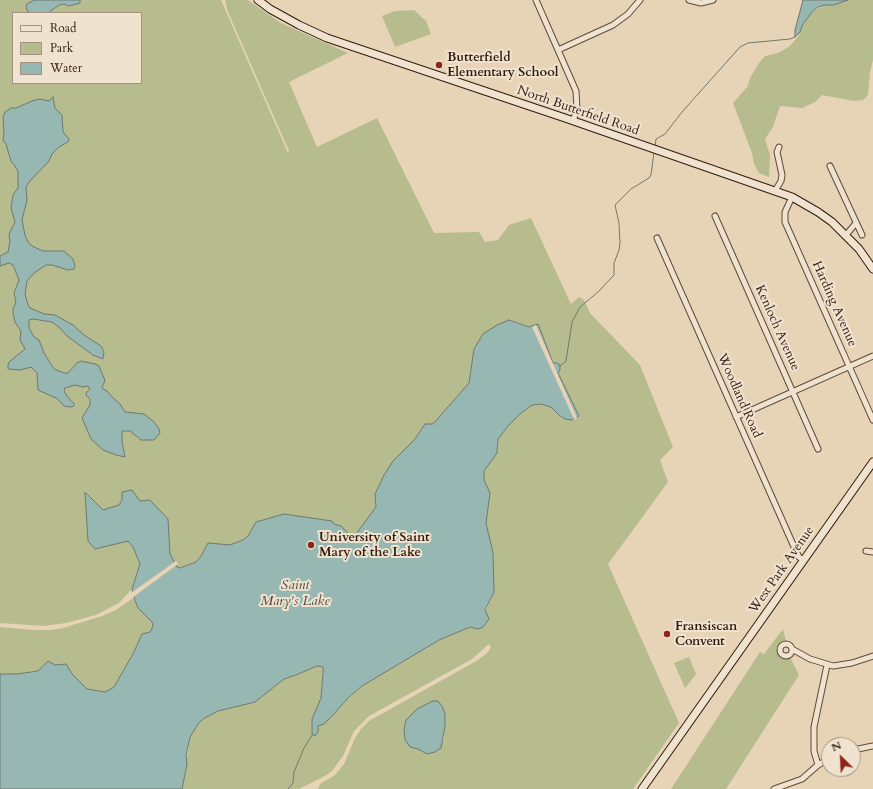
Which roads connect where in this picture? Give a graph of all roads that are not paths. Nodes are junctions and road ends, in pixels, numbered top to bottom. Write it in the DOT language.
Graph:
graph roads {
  1 [pos="258,0"];
  2 [pos="536,0"];
  3 [pos="640,0"];
  4 [pos="689,0"];
  5 [pos="714,0"];
  6 [pos="558,50"];
  7 [pos="573,121"];
  8 [pos="779,147"];
  9 [pos="830,166"];
  10 [pos="775,191"];
  11 [pos="792,198"];
  12 [pos="715,216"];
  13 [pos="856,223"];
  14 [pos="846,235"];
  15 [pos="862,235"];
  16 [pos="657,238"];
  17 [pos="873,268"];
  18 [pos="873,356"];
  19 [pos="849,367"];
  20 [pos="793,391"];
  21 [pos="736,417"];
  22 [pos="873,420"];
  23 [pos="818,449"];
  24 [pos="873,462"];
  25 [pos="866,551"];
  26 [pos="873,552"];
  27 [pos="803,560"];
  28 [pos="792,649"];
  29 [pos="873,656"];
  30 [pos="827,665"];
  31 [pos="873,746"];
  32 [pos="861,748"];
  33 [pos="821,764"];
  34 [pos="818,766"];
  35 [pos="642,789"];
  36 [pos="774,789"];
  1 -- 7 [label="main road, North Butterfield Road"];
  2 -- 6 [label="street"];
  3 -- 6 [label="street"];
  4 -- 5 [label="street"];
  6 -- 7 [label="street"];
  7 -- 10 [label="main road, North Butterfield Road"];
  8 -- 10 [label="street"];
  9 -- 13 [label="street"];
  10 -- 11 [label="main road, North Butterfield Road"];
  11 -- 14 [label="main road, North Butterfield Road"];
  11 -- 19 [label="street, Harding Avenue"];
  12 -- 20 [label="street, Kenloch Avenue"];
  13 -- 14 [label="street"];
  13 -- 15 [label="street"];
  14 -- 17 [label="main road, North Butterfield Road"];
  16 -- 21 [label="street, Woodland Road"];
  18 -- 19 [label="street"];
  19 -- 20 [label="street"];
  19 -- 22 [label="street, Harding Avenue"];
  20 -- 21 [label="street"];
  20 -- 23 [label="street, Kenloch Avenue"];
  21 -- 27 [label="street, Woodland Road"];
  24 -- 27 [label="main road, West Park Avenue"];
  25 -- 26 [label="street"];
  27 -- 35 [label="main road, West Park Avenue"];
  28 -- 30 [label="street"];
  29 -- 30 [label="street"];
  30 -- 34 [label="street"];
  31 -- 32 [label="street"];
  33 -- 34 [label="street"];
  34 -- 36 [label="street"];
}
